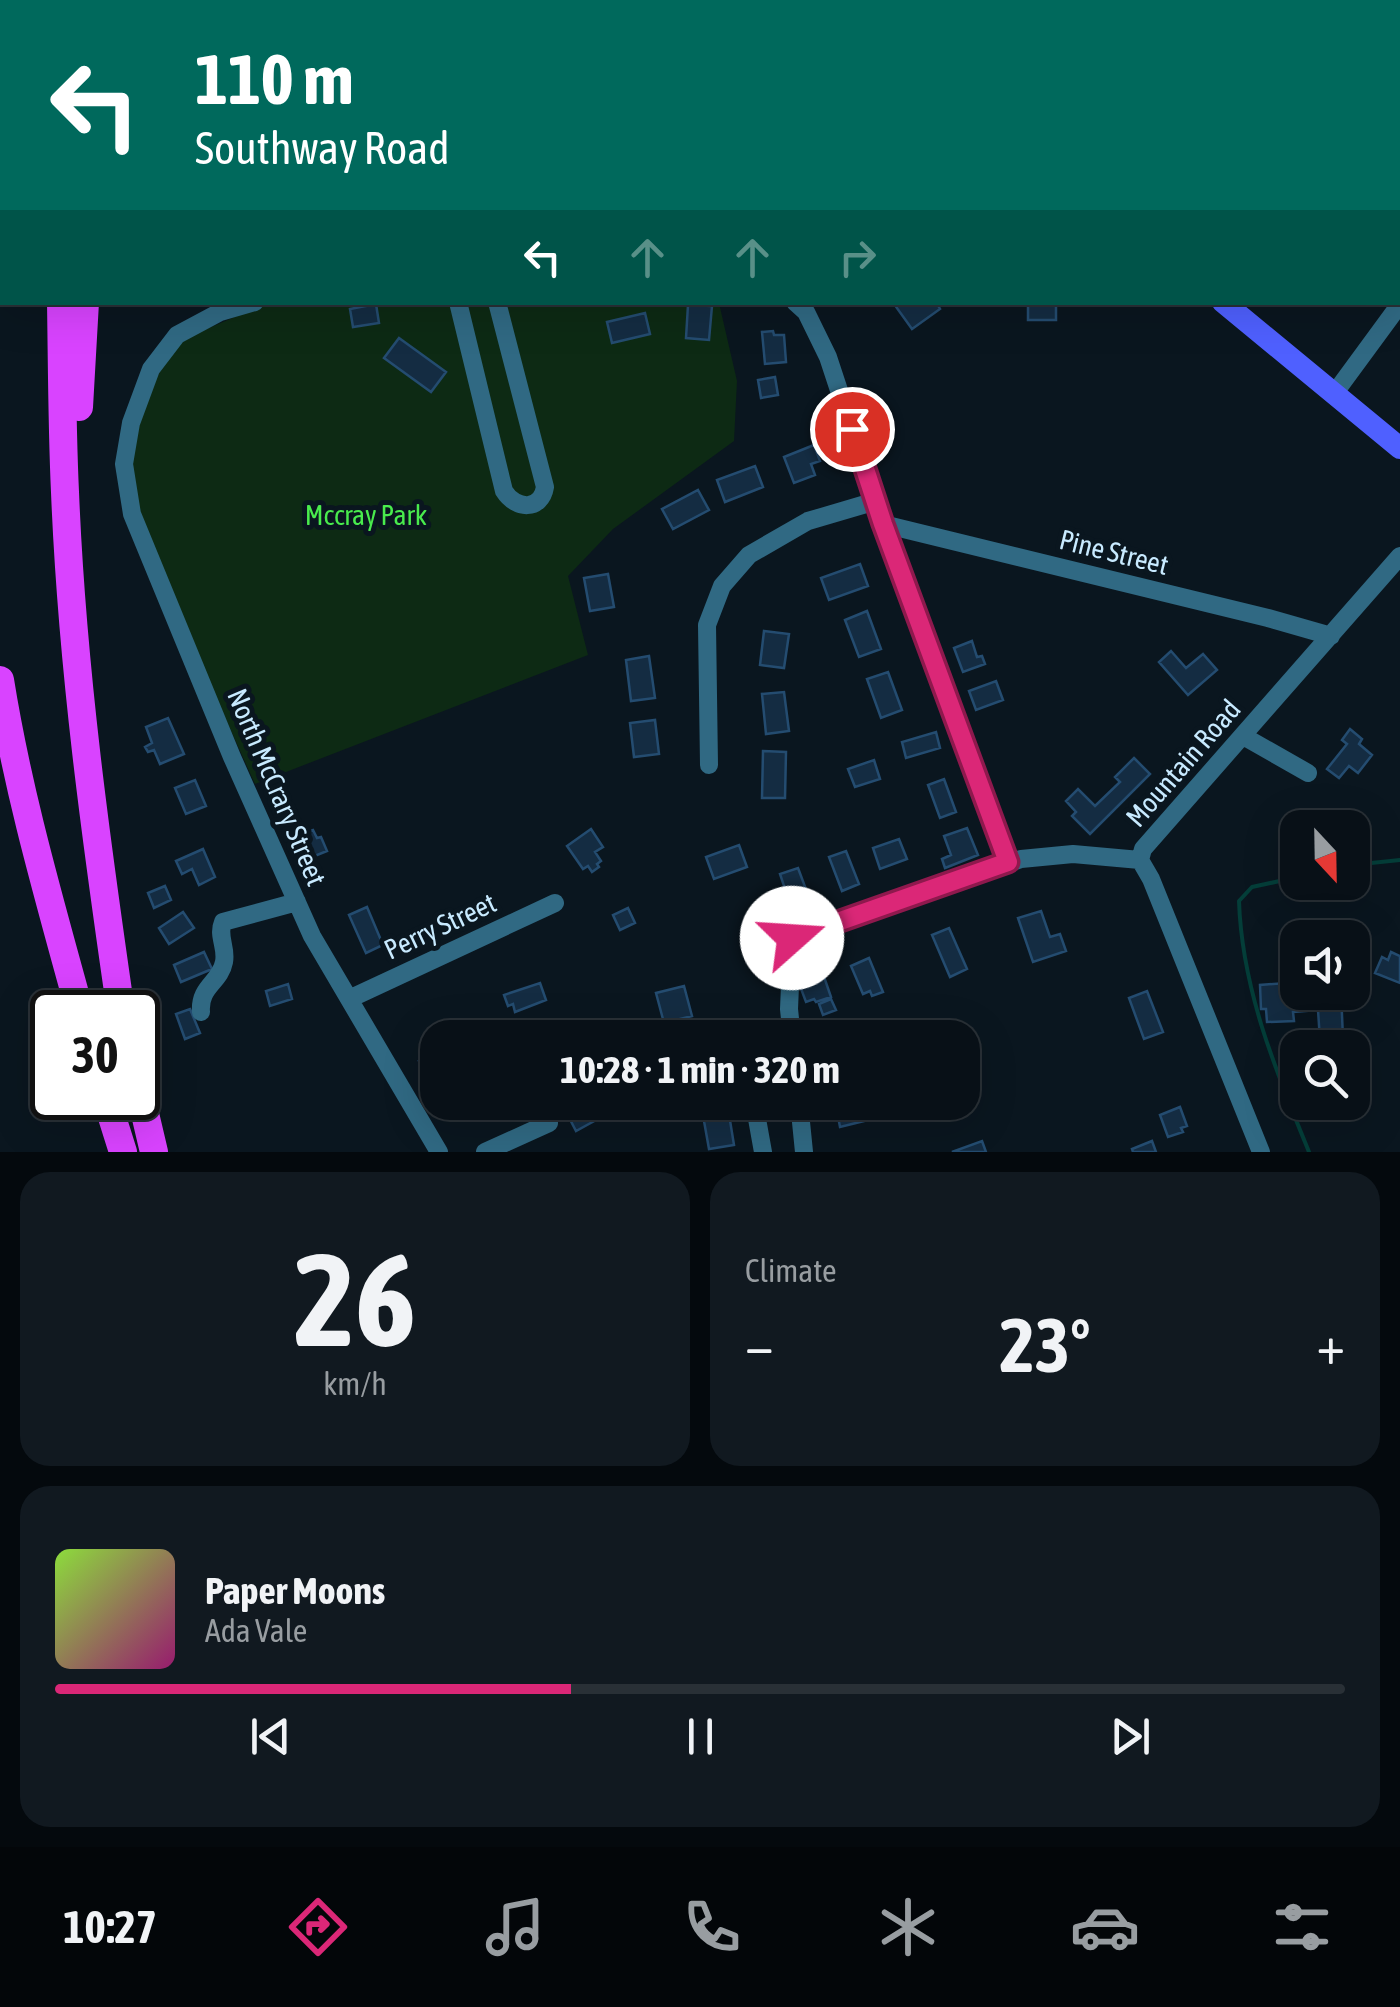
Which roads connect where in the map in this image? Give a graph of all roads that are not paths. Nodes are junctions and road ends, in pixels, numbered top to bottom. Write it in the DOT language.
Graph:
graph roads {
  1 [pos="61,305"];
  2 [pos="85,305"];
  3 [pos="244,305"];
  4 [pos="459,305"];
  5 [pos="498,305"];
  6 [pos="798,305"];
  7 [pos="1227,305"];
  8 [pos="1399,305"];
  9 [pos="1334,394"];
  10 [pos="1400,448"];
  11 [pos="876,501"];
  12 [pos="883,524"];
  13 [pos="1400,556"];
  14 [pos="1331,636"];
  15 [pos="0,680"];
  16 [pos="79,693"];
  17 [pos="1243,736"];
  18 [pos="708,765"];
  19 [pos="1308,773"];
  20 [pos="1140,860"];
  21 [pos="1008,862"];
  22 [pos="297,902"];
  23 [pos="555,903"];
  24 [pos="74,990"];
  25 [pos="117,990"];
  26 [pos="349,999"];
  27 [pos="202,1012"];
  28 [pos="789,1020"];
  29 [pos="113,1120"];
  30 [pos="146,1120"];
  31 [pos="757,1120"];
  32 [pos="801,1120"];
  33 [pos="549,1123"];
  34 [pos="124,1152"];
  35 [pos="154,1152"];
  36 [pos="439,1152"];
  37 [pos="484,1152"];
  38 [pos="763,1152"];
  39 [pos="804,1152"];
  40 [pos="1261,1152"];
  1 -- 16 [label="highway"];
  2 -- 16 [label="highway"];
  3 -- 22 [label="street, North McCrary Street"];
  4 -- 5 [label="street"];
  6 -- 11 [label="street"];
  7 -- 9 [label="main road"];
  8 -- 9 [label="street"];
  9 -- 10 [label="main road"];
  11 -- 12 [label="street"];
  11 -- 18 [label="street"];
  12 -- 14 [label="street, Pine Street"];
  12 -- 21 [label="street"];
  13 -- 14 [label="street, Mountain Road"];
  14 -- 17 [label="street, Mountain Road"];
  15 -- 24 [label="highway"];
  16 -- 25 [label="highway"];
  17 -- 19 [label="street"];
  17 -- 20 [label="street, Mountain Road"];
  20 -- 21 [label="street"];
  20 -- 40 [label="street, Mountain Road"];
  21 -- 28 [label="street"];
  22 -- 26 [label="street, North McCrary Street"];
  22 -- 27 [label="street"];
  23 -- 26 [label="street, Perry Street"];
  26 -- 36 [label="street, North McCrary Street"];
  29 -- 34 [label="highway"];
  30 -- 35 [label="highway"];
  31 -- 38 [label="street"];
  32 -- 39 [label="street"];
  33 -- 37 [label="street"];
}
